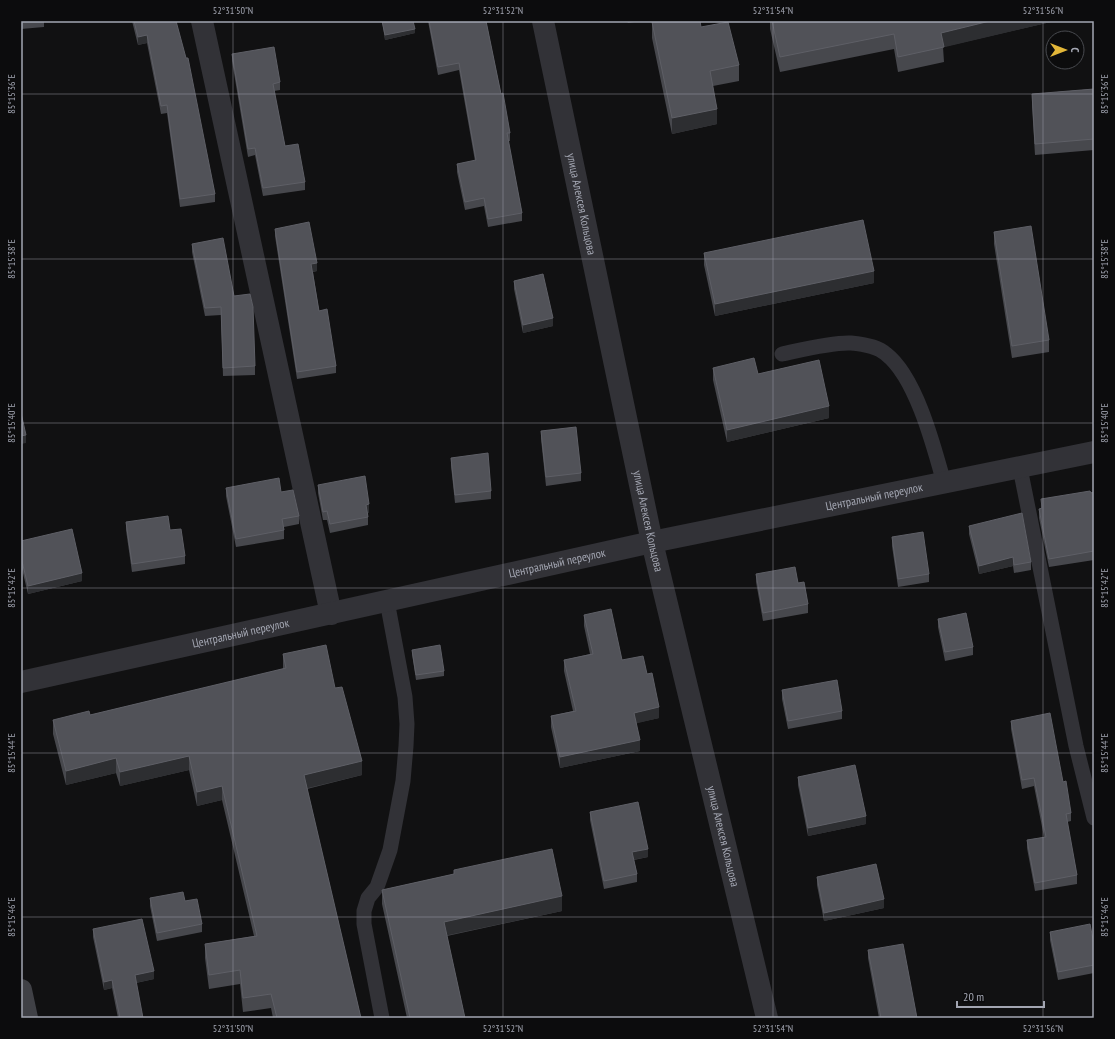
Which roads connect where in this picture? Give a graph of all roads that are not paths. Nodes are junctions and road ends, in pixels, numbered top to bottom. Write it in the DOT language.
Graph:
graph roads {
  1 [pos="202,21"];
  2 [pos="543,21"];
  3 [pos="782,354"];
  4 [pos="1094,452"];
  5 [pos="1020,468"];
  6 [pos="944,483"];
  7 [pos="652,542"];
  8 [pos="387,601"];
  9 [pos="331,614"];
  10 [pos="21,682"];
  11 [pos="1094,818"];
  12 [pos="21,990"];
  13 [pos="27,1018"];
  14 [pos="382,1018"];
  15 [pos="767,1018"];
  1 -- 9 [label="street"];
  2 -- 7 [label="street, улица Алексея Кольцова"];
  3 -- 6 [label="lane"];
  4 -- 5 [label="street, Центральный переулок"];
  5 -- 6 [label="street, Центральный переулок"];
  5 -- 11 [label="lane"];
  6 -- 7 [label="street, Центральный переулок"];
  7 -- 8 [label="street, Центральный переулок"];
  7 -- 15 [label="street, улица Алексея Кольцова"];
  8 -- 9 [label="street, Центральный переулок"];
  8 -- 14 [label="lane"];
  9 -- 10 [label="street, Центральный переулок"];
  12 -- 13 [label="main road"];
}
